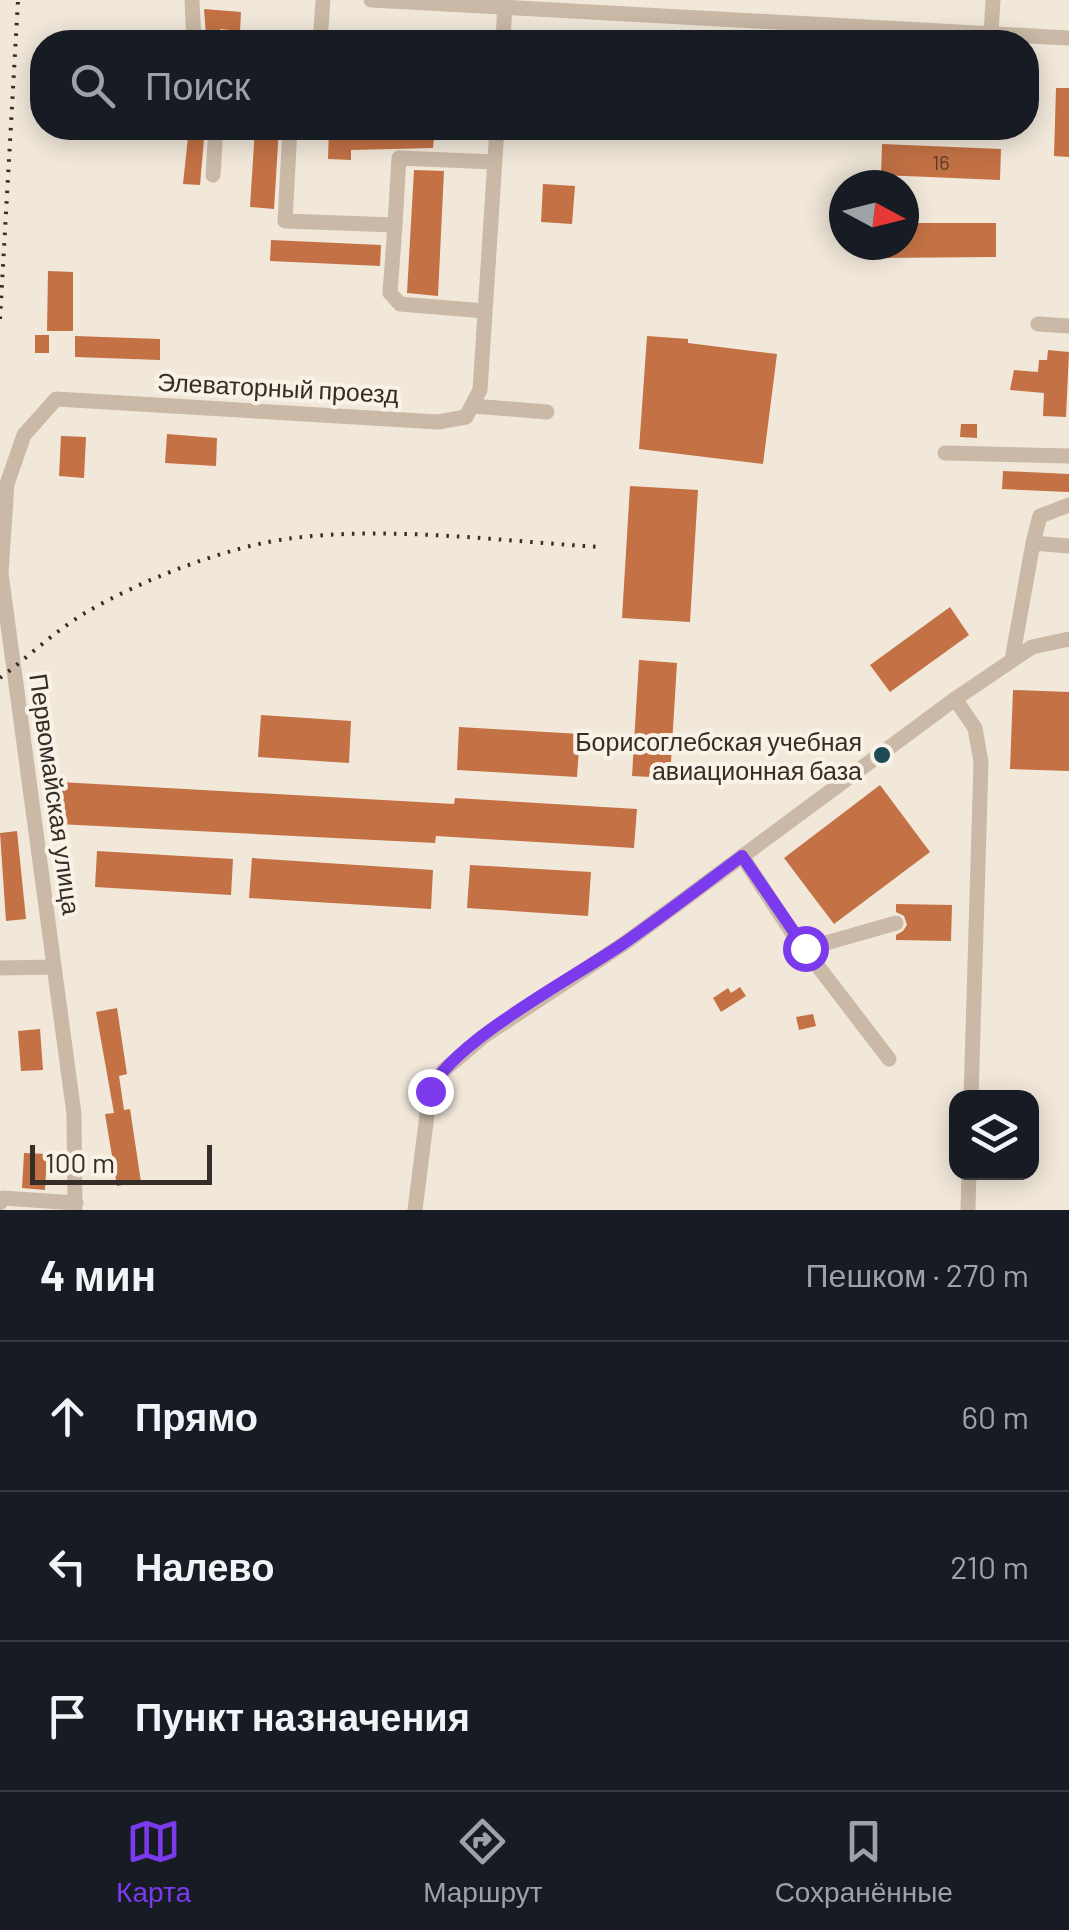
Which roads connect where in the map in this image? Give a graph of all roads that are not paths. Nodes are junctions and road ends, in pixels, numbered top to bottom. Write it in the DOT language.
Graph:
graph roads {
  1 [pos="192,0"];
  2 [pos="323,0"];
  3 [pos="371,0"];
  4 [pos="992,0"];
  5 [pos="505,5"];
  6 [pos="193,30"];
  7 [pos="321,30"];
  8 [pos="504,30"];
  9 [pos="924,30"];
  10 [pos="991,30"];
  11 [pos="1039,36"];
  12 [pos="1069,38"];
  13 [pos="215,140"];
  14 [pos="289,140"];
  15 [pos="496,140"];
  16 [pos="495,162"];
  17 [pos="214,175"];
  18 [pos="395,225"];
  19 [pos="486,311"];
  20 [pos="1038,324"];
  21 [pos="1069,326"];
  22 [pos="56,399"];
  23 [pos="472,406"];
  24 [pos="547,412"];
  25 [pos="945,453"];
  26 [pos="1069,456"];
  27 [pos="1069,504"];
  28 [pos="1034,544"];
  29 [pos="1069,546"];
  30 [pos="1,573"];
  31 [pos="1069,639"];
  32 [pos="1012,660"];
  33 [pos="956,699"];
  34 [pos="742,856"];
  35 [pos="896,923"];
  36 [pos="805,948"];
  37 [pos="54,967"];
  38 [pos="0,968"];
  39 [pos="889,1059"];
  40 [pos="972,1090"];
  41 [pos="969,1180"];
  42 [pos="0,1202"];
  43 [pos="76,1206"];
  44 [pos="415,1210"];
  45 [pos="968,1210"];
  1 -- 6 [label="street"];
  2 -- 7 [label="street"];
  3 -- 5 [label="street"];
  4 -- 10 [label="street"];
  5 -- 8 [label="street"];
  5 -- 9 [label="street"];
  11 -- 12 [label="street"];
  13 -- 17 [label="street"];
  14 -- 18 [label="street"];
  15 -- 16 [label="street"];
  16 -- 18 [label="street"];
  16 -- 19 [label="street"];
  18 -- 19 [label="street"];
  19 -- 23 [label="street"];
  20 -- 21 [label="street"];
  22 -- 23 [label="street, Элеваторный проезд"];
  22 -- 30 [label="street, Первомайская улица"];
  23 -- 24 [label="street"];
  25 -- 26 [label="street"];
  27 -- 28 [label="street"];
  28 -- 29 [label="street"];
  28 -- 32 [label="street"];
  30 -- 37 [label="street, Первомайская улица"];
  31 -- 32 [label="street"];
  32 -- 33 [label="street"];
  33 -- 34 [label="street"];
  33 -- 40 [label="street"];
  34 -- 36 [label="street"];
  34 -- 44 [label="street"];
  35 -- 36 [label="street"];
  36 -- 39 [label="street"];
  37 -- 38 [label="street"];
  37 -- 43 [label="street, Первомайская улица"];
  41 -- 45 [label="street"];
  42 -- 43 [label="street"];
}
